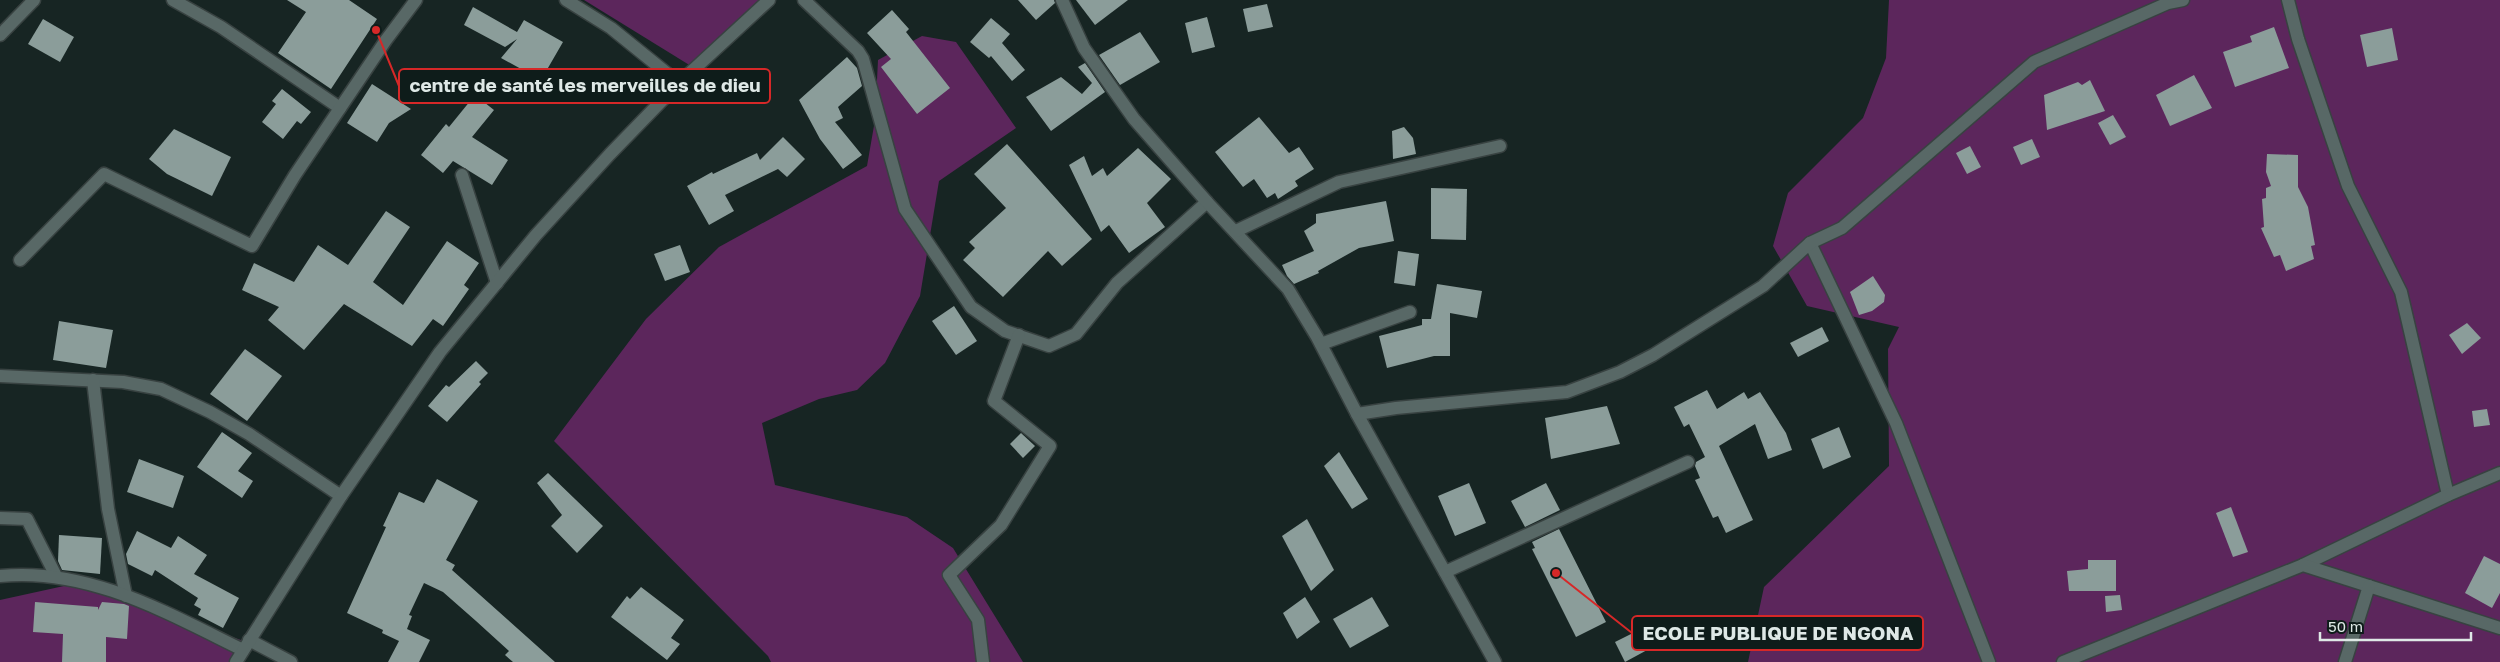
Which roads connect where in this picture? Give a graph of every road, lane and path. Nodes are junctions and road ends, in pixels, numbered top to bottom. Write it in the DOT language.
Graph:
graph roads {
  1 [pos="34,0"];
  2 [pos="173,0"];
  3 [pos="416,0"];
  4 [pos="566,0"];
  5 [pos="769,0"];
  6 [pos="804,0"];
  7 [pos="1062,0"];
  8 [pos="2183,0"];
  9 [pos="2288,0"];
  10 [pos="0,35"];
  11 [pos="679,83"];
  12 [pos="340,108"];
  13 [pos="1500,146"];
  14 [pos="462,175"];
  15 [pos="1207,202"];
  16 [pos="1236,231"];
  17 [pos="1810,243"];
  18 [pos="20,260"];
  19 [pos="496,283"];
  20 [pos="1410,312"];
  21 [pos="1019,335"];
  22 [pos="1321,344"];
  23 [pos="0,376"];
  24 [pos="93,380"];
  25 [pos="1357,414"];
  26 [pos="1688,462"];
  27 [pos="2500,473"];
  28 [pos="2448,495"];
  29 [pos="341,496"];
  30 [pos="0,518"];
  31 [pos="2303,565"];
  32 [pos="1445,572"];
  33 [pos="0,576"];
  34 [pos="56,576"];
  35 [pos="2369,586"];
  36 [pos="126,596"];
  37 [pos="2500,628"];
  38 [pos="246,645"];
  39 [pos="236,662"];
  40 [pos="290,662"];
  41 [pos="983,662"];
  42 [pos="1495,662"];
  43 [pos="1989,662"];
  44 [pos="2064,662"];
  45 [pos="2345,662"];
  1 -- 10 [label="street"];
  2 -- 12 [label="street"];
  3 -- 12 [label="street"];
  4 -- 11 [label="street"];
  5 -- 11 [label="street"];
  6 -- 21 [label="street"];
  7 -- 15 [label="street"];
  8 -- 17 [label="street"];
  9 -- 28 [label="street"];
  11 -- 19 [label="street"];
  12 -- 18 [label="street"];
  13 -- 16 [label="street"];
  14 -- 19 [label="street"];
  15 -- 16 [label="street"];
  15 -- 21 [label="street"];
  16 -- 22 [label="street"];
  17 -- 25 [label="street"];
  17 -- 43 [label="street"];
  19 -- 29 [label="street"];
  20 -- 22 [label="street"];
  21 -- 41 [label="street"];
  22 -- 25 [label="street"];
  23 -- 24 [label="street"];
  24 -- 29 [label="street"];
  24 -- 36 [label="street"];
  25 -- 32 [label="street"];
  26 -- 32 [label="street"];
  27 -- 28 [label="street"];
  28 -- 31 [label="street"];
  29 -- 38 [label="street"];
  30 -- 34 [label="street"];
  31 -- 35 [label="street"];
  31 -- 44 [label="street"];
  32 -- 42 [label="street"];
  33 -- 34 [label="street"];
  34 -- 36 [label="street"];
  35 -- 37 [label="street"];
  35 -- 45 [label="street"];
  36 -- 38 [label="street"];
  38 -- 39 [label="street"];
  38 -- 40 [label="street"];
}
